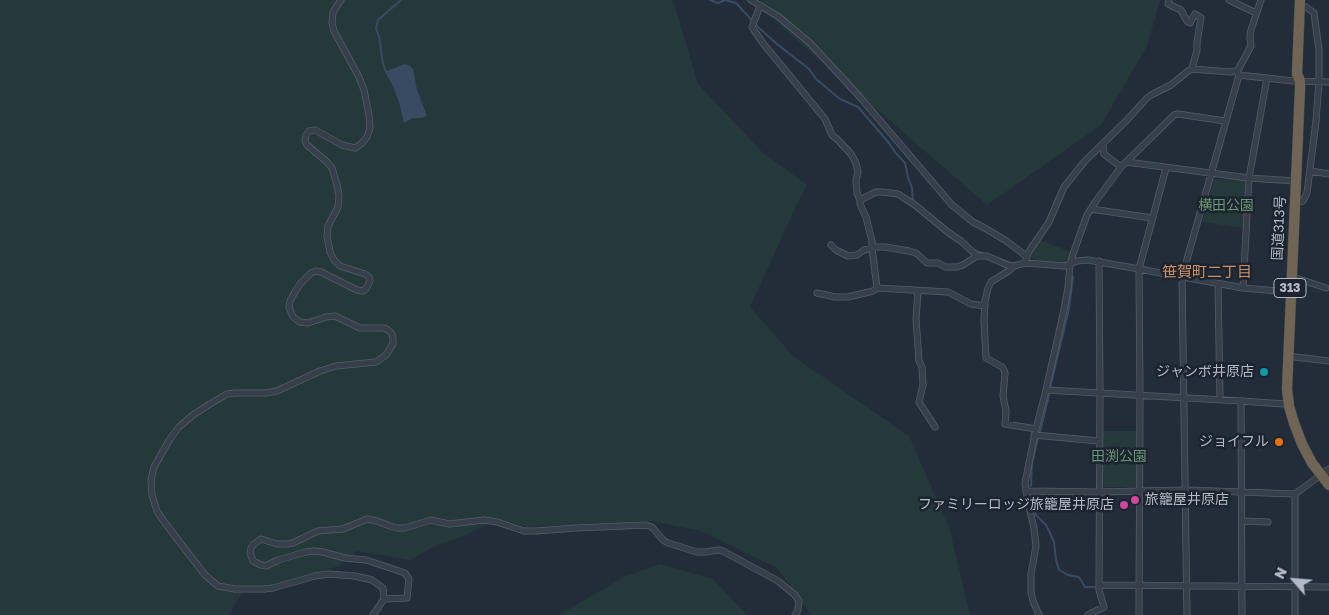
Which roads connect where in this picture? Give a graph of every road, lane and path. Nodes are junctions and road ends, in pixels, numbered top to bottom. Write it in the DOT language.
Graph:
graph roads {
  1 [pos="341,0"];
  2 [pos="751,0"];
  3 [pos="1169,0"];
  4 [pos="1229,0"];
  5 [pos="1261,0"];
  6 [pos="1304,2"];
  7 [pos="760,6"];
  8 [pos="1256,13"];
  9 [pos="1192,69"];
  10 [pos="1238,74"];
  11 [pos="1267,78"];
  12 [pos="1300,81"];
  13 [pos="1319,81"];
  14 [pos="1329,82"];
  15 [pos="1225,121"];
  16 [pos="1102,144"];
  17 [pos="1126,162"];
  18 [pos="1121,167"];
  19 [pos="1166,168"];
  20 [pos="1310,171"];
  21 [pos="1211,173"];
  22 [pos="1329,174"];
  23 [pos="1249,178"];
  24 [pos="1295,182"];
  25 [pos="860,200"];
  26 [pos="1294,203"];
  27 [pos="1091,209"];
  28 [pos="1152,218"];
  29 [pos="831,245"];
  30 [pos="872,248"];
  31 [pos="977,256"];
  32 [pos="1025,259"];
  33 [pos="1099,261"];
  34 [pos="1070,265"];
  35 [pos="1014,266"];
  36 [pos="1139,268"];
  37 [pos="1182,277"];
  38 [pos="1291,278"];
  39 [pos="1218,284"];
  40 [pos="877,288"];
  41 [pos="1243,288"];
  42 [pos="1326,288"];
  43 [pos="918,291"];
  44 [pos="1290,292"];
  45 [pos="817,293"];
  46 [pos="985,306"];
  47 [pos="1288,356"];
  48 [pos="1329,362"];
  49 [pos="1046,390"];
  50 [pos="1100,393"];
  51 [pos="1140,395"];
  52 [pos="1184,397"];
  53 [pos="1220,399"];
  54 [pos="1241,400"];
  55 [pos="1289,406"];
  56 [pos="934,427"];
  57 [pos="1035,432"];
  58 [pos="1099,441"];
  59 [pos="1325,472"];
  60 [pos="1329,485"];
  61 [pos="1186,490"];
  62 [pos="1026,491"];
  63 [pos="1140,491"];
  64 [pos="1099,492"];
  65 [pos="1242,492"];
  66 [pos="1295,494"];
  67 [pos="1242,521"];
  68 [pos="1268,522"];
  69 [pos="1100,585"];
  70 [pos="1139,585"];
  71 [pos="1187,585"];
  72 [pos="1242,586"];
  73 [pos="1296,586"];
  74 [pos="1329,587"];
  75 [pos="384,599"];
  76 [pos="373,615"];
  77 [pos="795,615"];
  78 [pos="1039,615"];
  79 [pos="1088,615"];
  80 [pos="1139,615"];
  81 [pos="1188,615"];
  82 [pos="1242,615"];
  83 [pos="1295,615"];
  1 -- 75 [label="street"];
  2 -- 7 [label="street"];
  3 -- 9 [label="street"];
  4 -- 8 [label="street"];
  5 -- 8 [label="street"];
  6 -- 12 [label="highway, 国道313号 / 313"];
  6 -- 13 [label="street"];
  7 -- 25 [label="street"];
  7 -- 32 [label="street"];
  8 -- 10 [label="street"];
  9 -- 10 [label="street"];
  9 -- 16 [label="street"];
  10 -- 11 [label="street"];
  10 -- 15 [label="street"];
  11 -- 12 [label="street"];
  11 -- 23 [label="street"];
  12 -- 13 [label="street"];
  12 -- 24 [label="highway, 国道313号 / 313"];
  13 -- 14 [label="street"];
  13 -- 20 [label="street"];
  15 -- 17 [label="street"];
  15 -- 21 [label="street"];
  16 -- 18 [label="street"];
  16 -- 32 [label="street"];
  17 -- 18 [label="street"];
  17 -- 19 [label="street"];
  18 -- 27 [label="street"];
  19 -- 21 [label="street"];
  19 -- 28 [label="street"];
  20 -- 22 [label="street"];
  20 -- 26 [label="street"];
  21 -- 23 [label="street"];
  21 -- 37 [label="street"];
  23 -- 24 [label="street"];
  23 -- 41 [label="street"];
  24 -- 26 [label="highway, 国道313号 / 313"];
  25 -- 30 [label="street"];
  25 -- 31 [label="street"];
  26 -- 38 [label="highway, 国道313号 / 313"];
  27 -- 28 [label="street"];
  27 -- 34 [label="street"];
  28 -- 36 [label="street"];
  29 -- 30 [label="street"];
  30 -- 31 [label="street"];
  30 -- 40 [label="street"];
  31 -- 35 [label="street"];
  32 -- 34 [label="street"];
  32 -- 35 [label="street"];
  33 -- 34 [label="street"];
  33 -- 36 [label="street"];
  33 -- 50 [label="street"];
  34 -- 49 [label="street"];
  35 -- 46 [label="street"];
  36 -- 37 [label="street"];
  36 -- 51 [label="street"];
  37 -- 39 [label="street"];
  37 -- 52 [label="street"];
  38 -- 42 [label="street"];
  38 -- 44 [label="highway, 国道313号 / 313"];
  39 -- 41 [label="street"];
  39 -- 53 [label="street"];
  40 -- 43 [label="street"];
  40 -- 45 [label="street"];
  41 -- 44 [label="street"];
  43 -- 46 [label="street"];
  43 -- 56 [label="street"];
  44 -- 47 [label="highway, 国道313号 / 313"];
  46 -- 57 [label="street"];
  47 -- 48 [label="street"];
  47 -- 55 [label="highway, 国道313号 / 313"];
  49 -- 50 [label="street"];
  49 -- 57 [label="street"];
  50 -- 51 [label="street"];
  50 -- 58 [label="street"];
  51 -- 52 [label="street"];
  51 -- 63 [label="street"];
  52 -- 53 [label="street"];
  52 -- 61 [label="street"];
  53 -- 54 [label="street"];
  54 -- 55 [label="street"];
  54 -- 65 [label="street"];
  55 -- 59 [label="highway, 国道313号 / 313"];
  57 -- 58 [label="street"];
  57 -- 62 [label="street"];
  58 -- 64 [label="street"];
  59 -- 60 [label="highway, 国道313号 / 313"];
  59 -- 66 [label="street"];
  61 -- 63 [label="street"];
  61 -- 65 [label="street"];
  61 -- 71 [label="street"];
  62 -- 64 [label="street"];
  62 -- 78 [label="street"];
  63 -- 64 [label="street"];
  63 -- 70 [label="street"];
  64 -- 69 [label="street"];
  65 -- 66 [label="street"];
  65 -- 67 [label="street"];
  66 -- 73 [label="street"];
  67 -- 68 [label="street"];
  67 -- 72 [label="street"];
  69 -- 70 [label="street"];
  69 -- 79 [label="street"];
  70 -- 71 [label="street"];
  70 -- 80 [label="street"];
  71 -- 72 [label="street"];
  71 -- 81 [label="street"];
  72 -- 73 [label="street"];
  72 -- 82 [label="street"];
  73 -- 74 [label="street"];
  73 -- 83 [label="street"];
  75 -- 76 [label="street"];
  75 -- 77 [label="street"];
}
